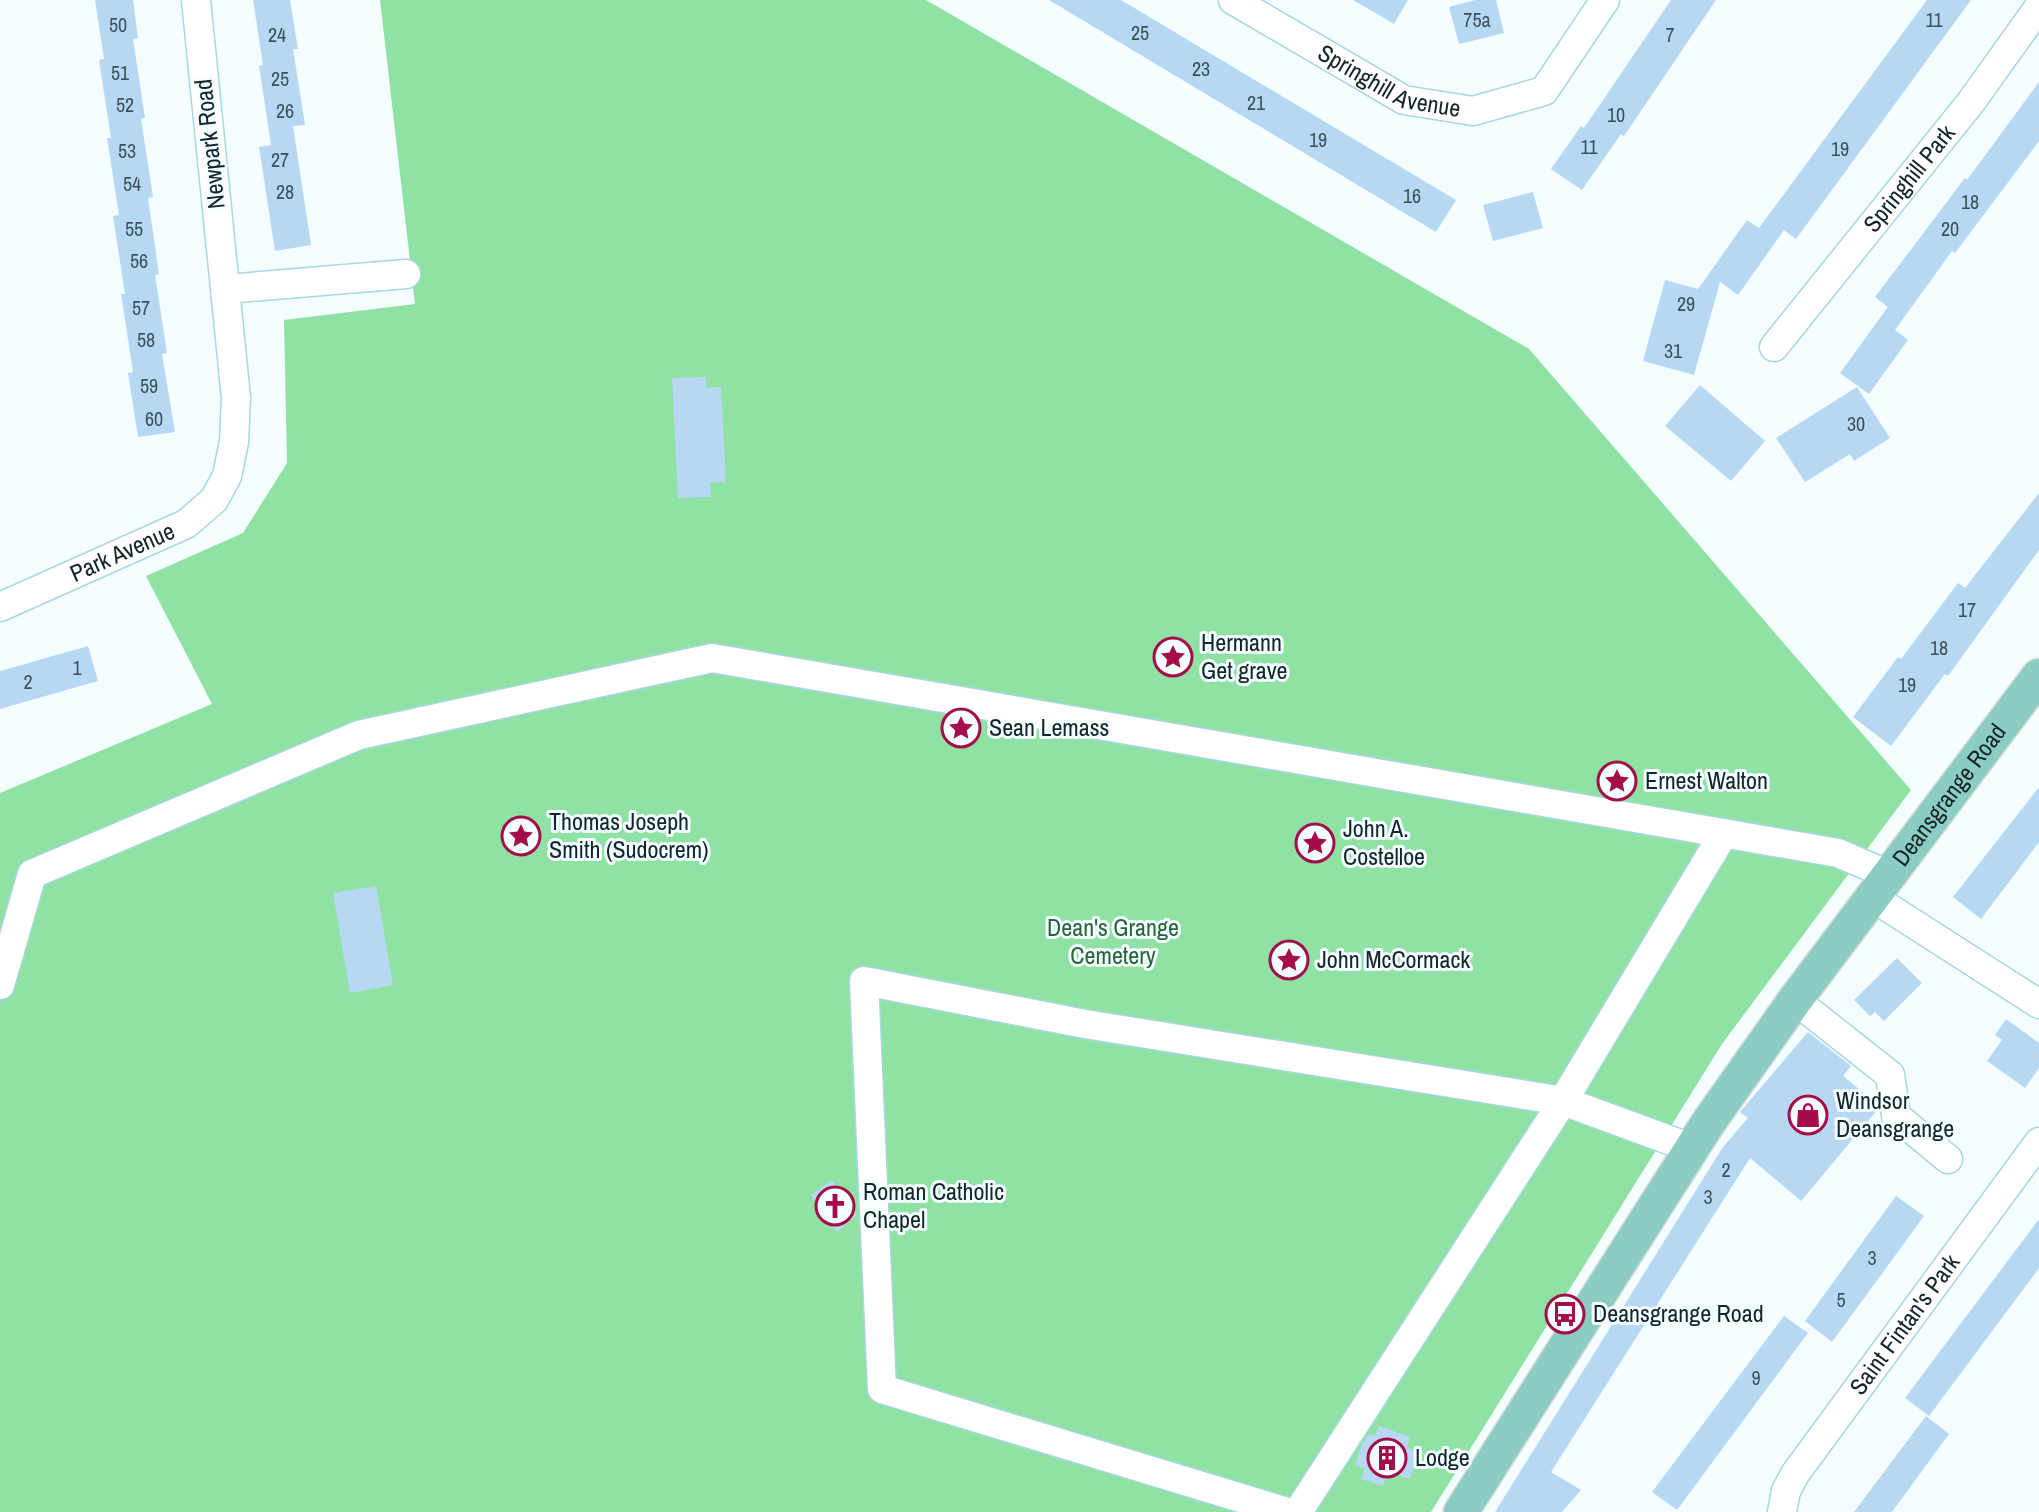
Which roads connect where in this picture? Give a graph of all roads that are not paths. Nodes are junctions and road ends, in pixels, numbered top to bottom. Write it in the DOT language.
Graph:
graph roads {
  1 [pos="196,0"];
  2 [pos="1233,0"];
  3 [pos="1605,0"];
  4 [pos="2039,7"];
  5 [pos="406,274"];
  6 [pos="226,289"];
  7 [pos="1774,347"];
  8 [pos="227,476"];
  9 [pos="0,607"];
  10 [pos="2039,676"];
  11 [pos="2028,709"];
  12 [pos="1724,833"];
  13 [pos="1880,886"];
  14 [pos="0,985"];
  15 [pos="1795,1000"];
  16 [pos="2039,1004"];
  17 [pos="1563,1101"];
  18 [pos="2039,1142"];
  19 [pos="1691,1148"];
  20 [pos="1948,1159"];
  21 [pos="1287,1512"];
  22 [pos="1298,1512"];
  23 [pos="1461,1512"];
  24 [pos="1782,1512"];
  1 -- 6 [label="street, Newpark Road"];
  2 -- 3 [label="street, Springhill Avenue"];
  4 -- 7 [label="street, Springhill Park"];
  5 -- 6 [label="street"];
  6 -- 8 [label="street, Newpark Road"];
  8 -- 9 [label="street, Park Avenue"];
  10 -- 11 [label="main road, Deansgrange Road"];
  11 -- 13 [label="main road, Deansgrange Road"];
  12 -- 13 [label="street"];
  12 -- 14 [label="street"];
  12 -- 17 [label="street"];
  13 -- 15 [label="main road, Deansgrange Road"];
  13 -- 16 [label="street"];
  15 -- 19 [label="main road, Deansgrange Road"];
  15 -- 20 [label="street"];
  17 -- 19 [label="street"];
  17 -- 21 [label="street"];
  17 -- 22 [label="street"];
  18 -- 24 [label="street, Saint Fintan's Park"];
  19 -- 23 [label="main road, Deansgrange Road"];
}
